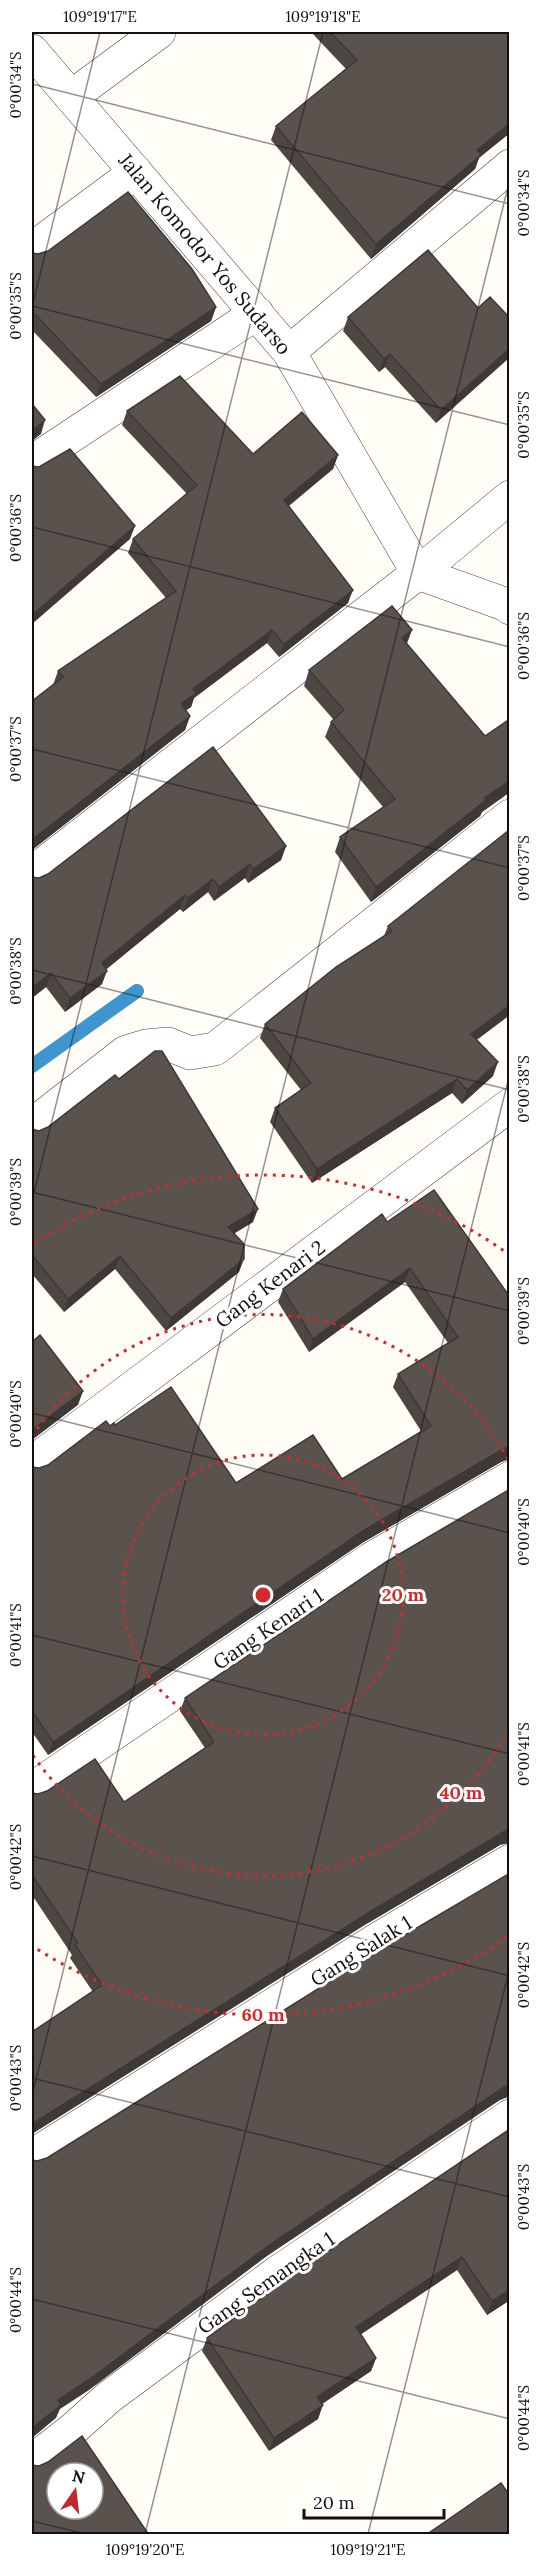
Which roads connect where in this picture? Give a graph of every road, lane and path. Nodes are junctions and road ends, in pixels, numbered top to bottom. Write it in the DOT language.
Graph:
graph roads {
  1 [pos="159,32"];
  2 [pos="32,51"];
  3 [pos="71,97"];
  4 [pos="510,166"];
  5 [pos="136,172"];
  6 [pos="32,249"];
  7 [pos="257,313"];
  8 [pos="289,352"];
  9 [pos="32,462"];
  10 [pos="510,497"];
  11 [pos="418,573"];
  12 [pos="508,607"];
  13 [pos="510,816"];
  14 [pos="32,873"];
  15 [pos="510,1106"];
  16 [pos="32,1125"];
  17 [pos="32,1462"];
  18 [pos="510,1478"];
  19 [pos="32,1789"];
  20 [pos="510,1862"];
  21 [pos="510,2116"];
  22 [pos="32,2157"];
  23 [pos="32,2461"];
  1 -- 3 [label="street"];
  2 -- 3 [label="street, Jalan Komodor Yos Sudarso"];
  3 -- 5 [label="street, Jalan Komodor Yos Sudarso"];
  4 -- 8 [label="street"];
  5 -- 6 [label="street"];
  5 -- 7 [label="street, Jalan Komodor Yos Sudarso"];
  7 -- 8 [label="street, Jalan Komodor Yos Sudarso"];
  7 -- 9 [label="street"];
  8 -- 11 [label="street, Jalan Komodor Yos Sudarso"];
  10 -- 11 [label="street"];
  11 -- 12 [label="street"];
  11 -- 14 [label="street"];
  13 -- 16 [label="street"];
  15 -- 17 [label="street, Gang Kenari 2"];
  18 -- 19 [label="street, Gang Kenari 1"];
  20 -- 22 [label="street, Gang Salak 1"];
  21 -- 23 [label="street, Gang Semangka 1"];
}
